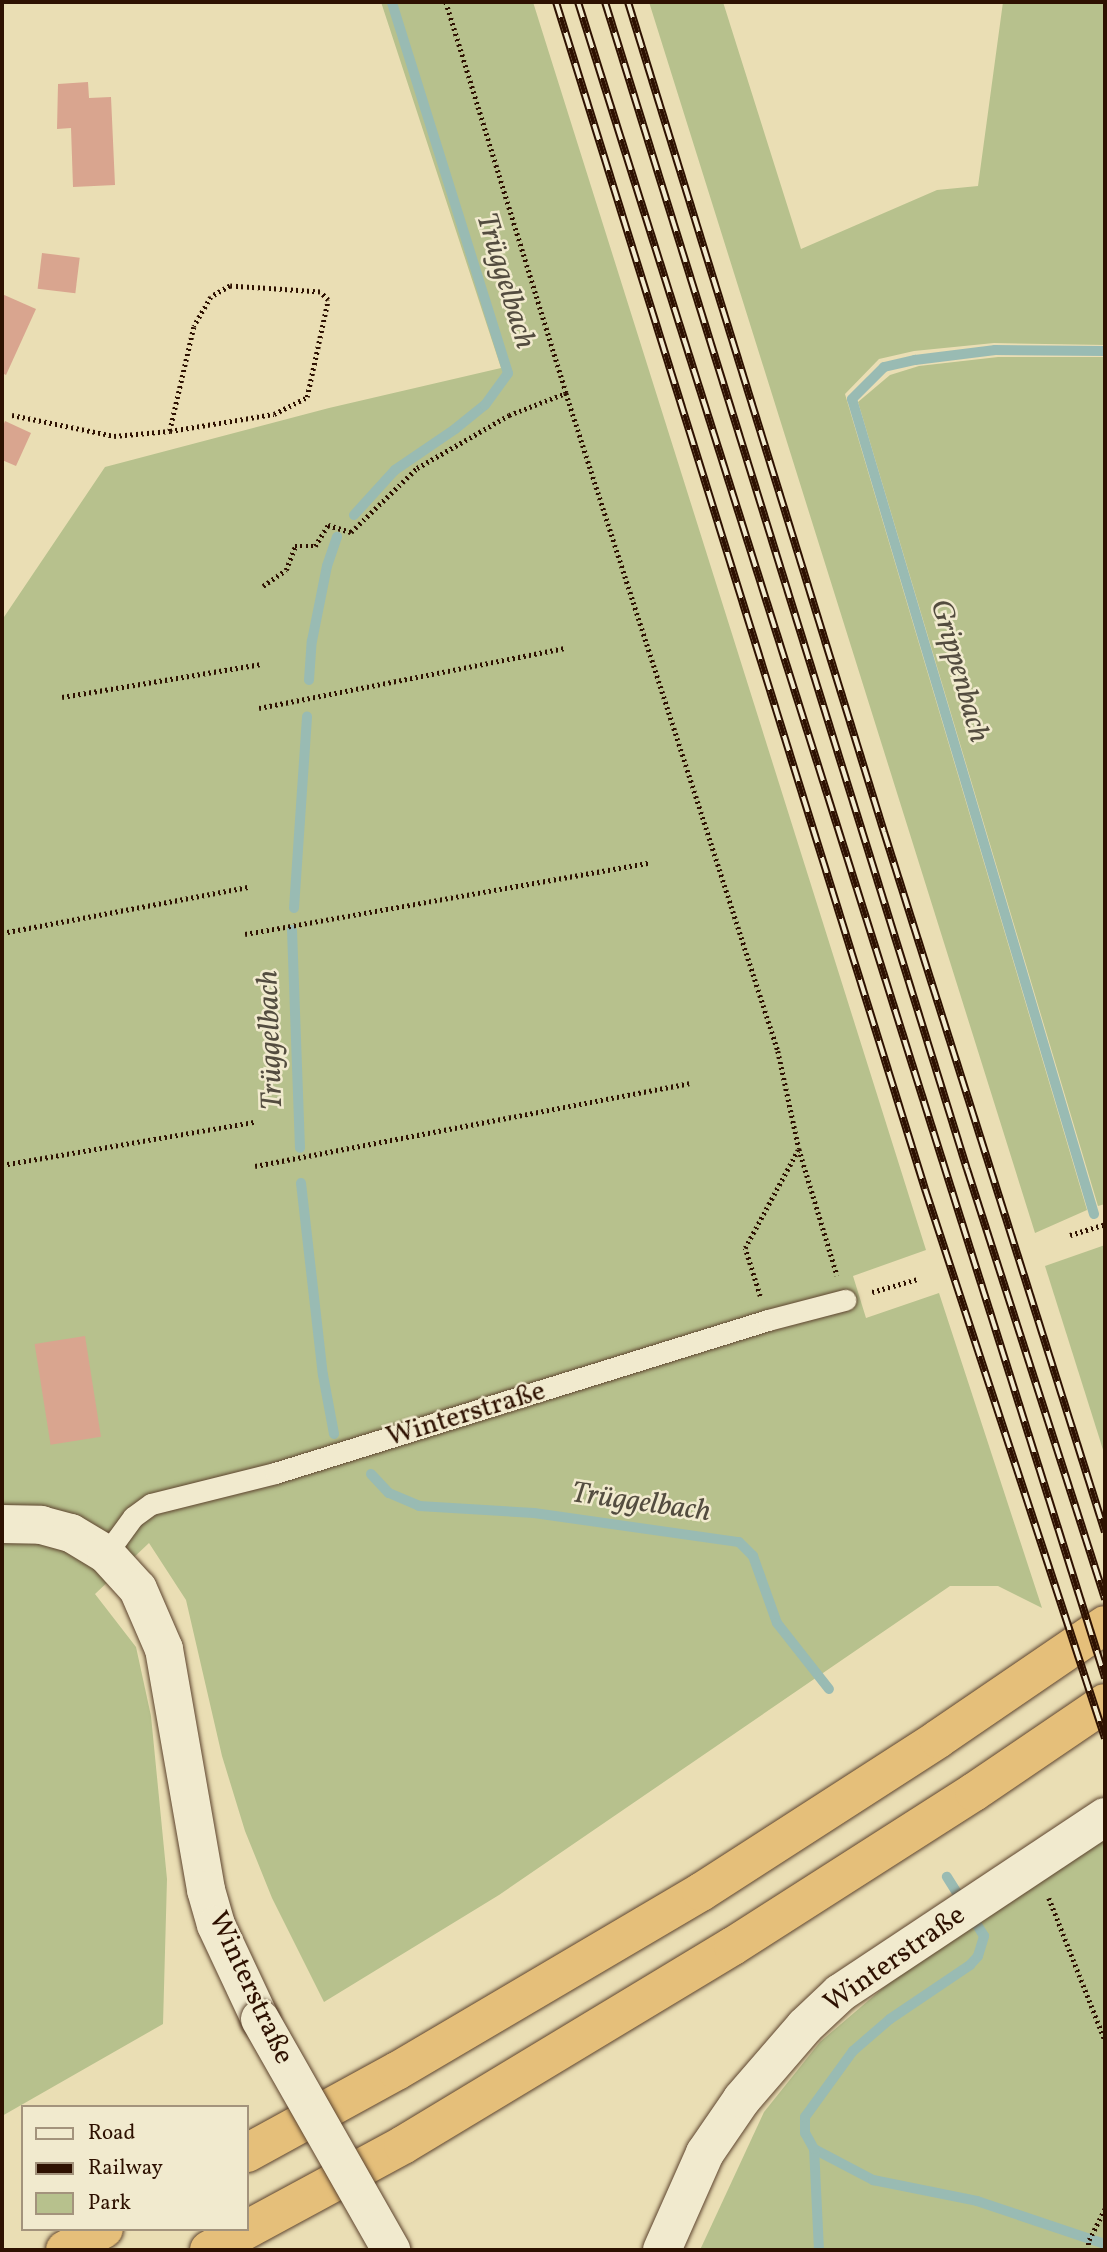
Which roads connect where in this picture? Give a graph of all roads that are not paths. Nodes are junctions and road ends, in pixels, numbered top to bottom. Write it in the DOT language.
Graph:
graph roads {
  1 [pos="845,1300"];
  2 [pos="2,1524"];
  3 [pos="106,1554"];
  4 [pos="1105,1625"];
  5 [pos="1105,1703"];
  6 [pos="1105,1817"];
  7 [pos="248,2151"];
  8 [pos="248,2229"];
  9 [pos="100,2231"];
  10 [pos="244,2231"];
  11 [pos="65,2250"];
  12 [pos="209,2250"];
  13 [pos="391,2250"];
  14 [pos="662,2250"];
  1 -- 3 [label="lane, Winterstraße"];
  2 -- 3 [label="street, Winterstraße"];
  3 -- 13 [label="street, Winterstraße, bridge"];
  4 -- 7 [label="highway"];
  5 -- 8 [label="highway"];
  6 -- 14 [label="street, Winterstraße"];
  9 -- 11 [label="highway"];
  10 -- 12 [label="highway"];
}
